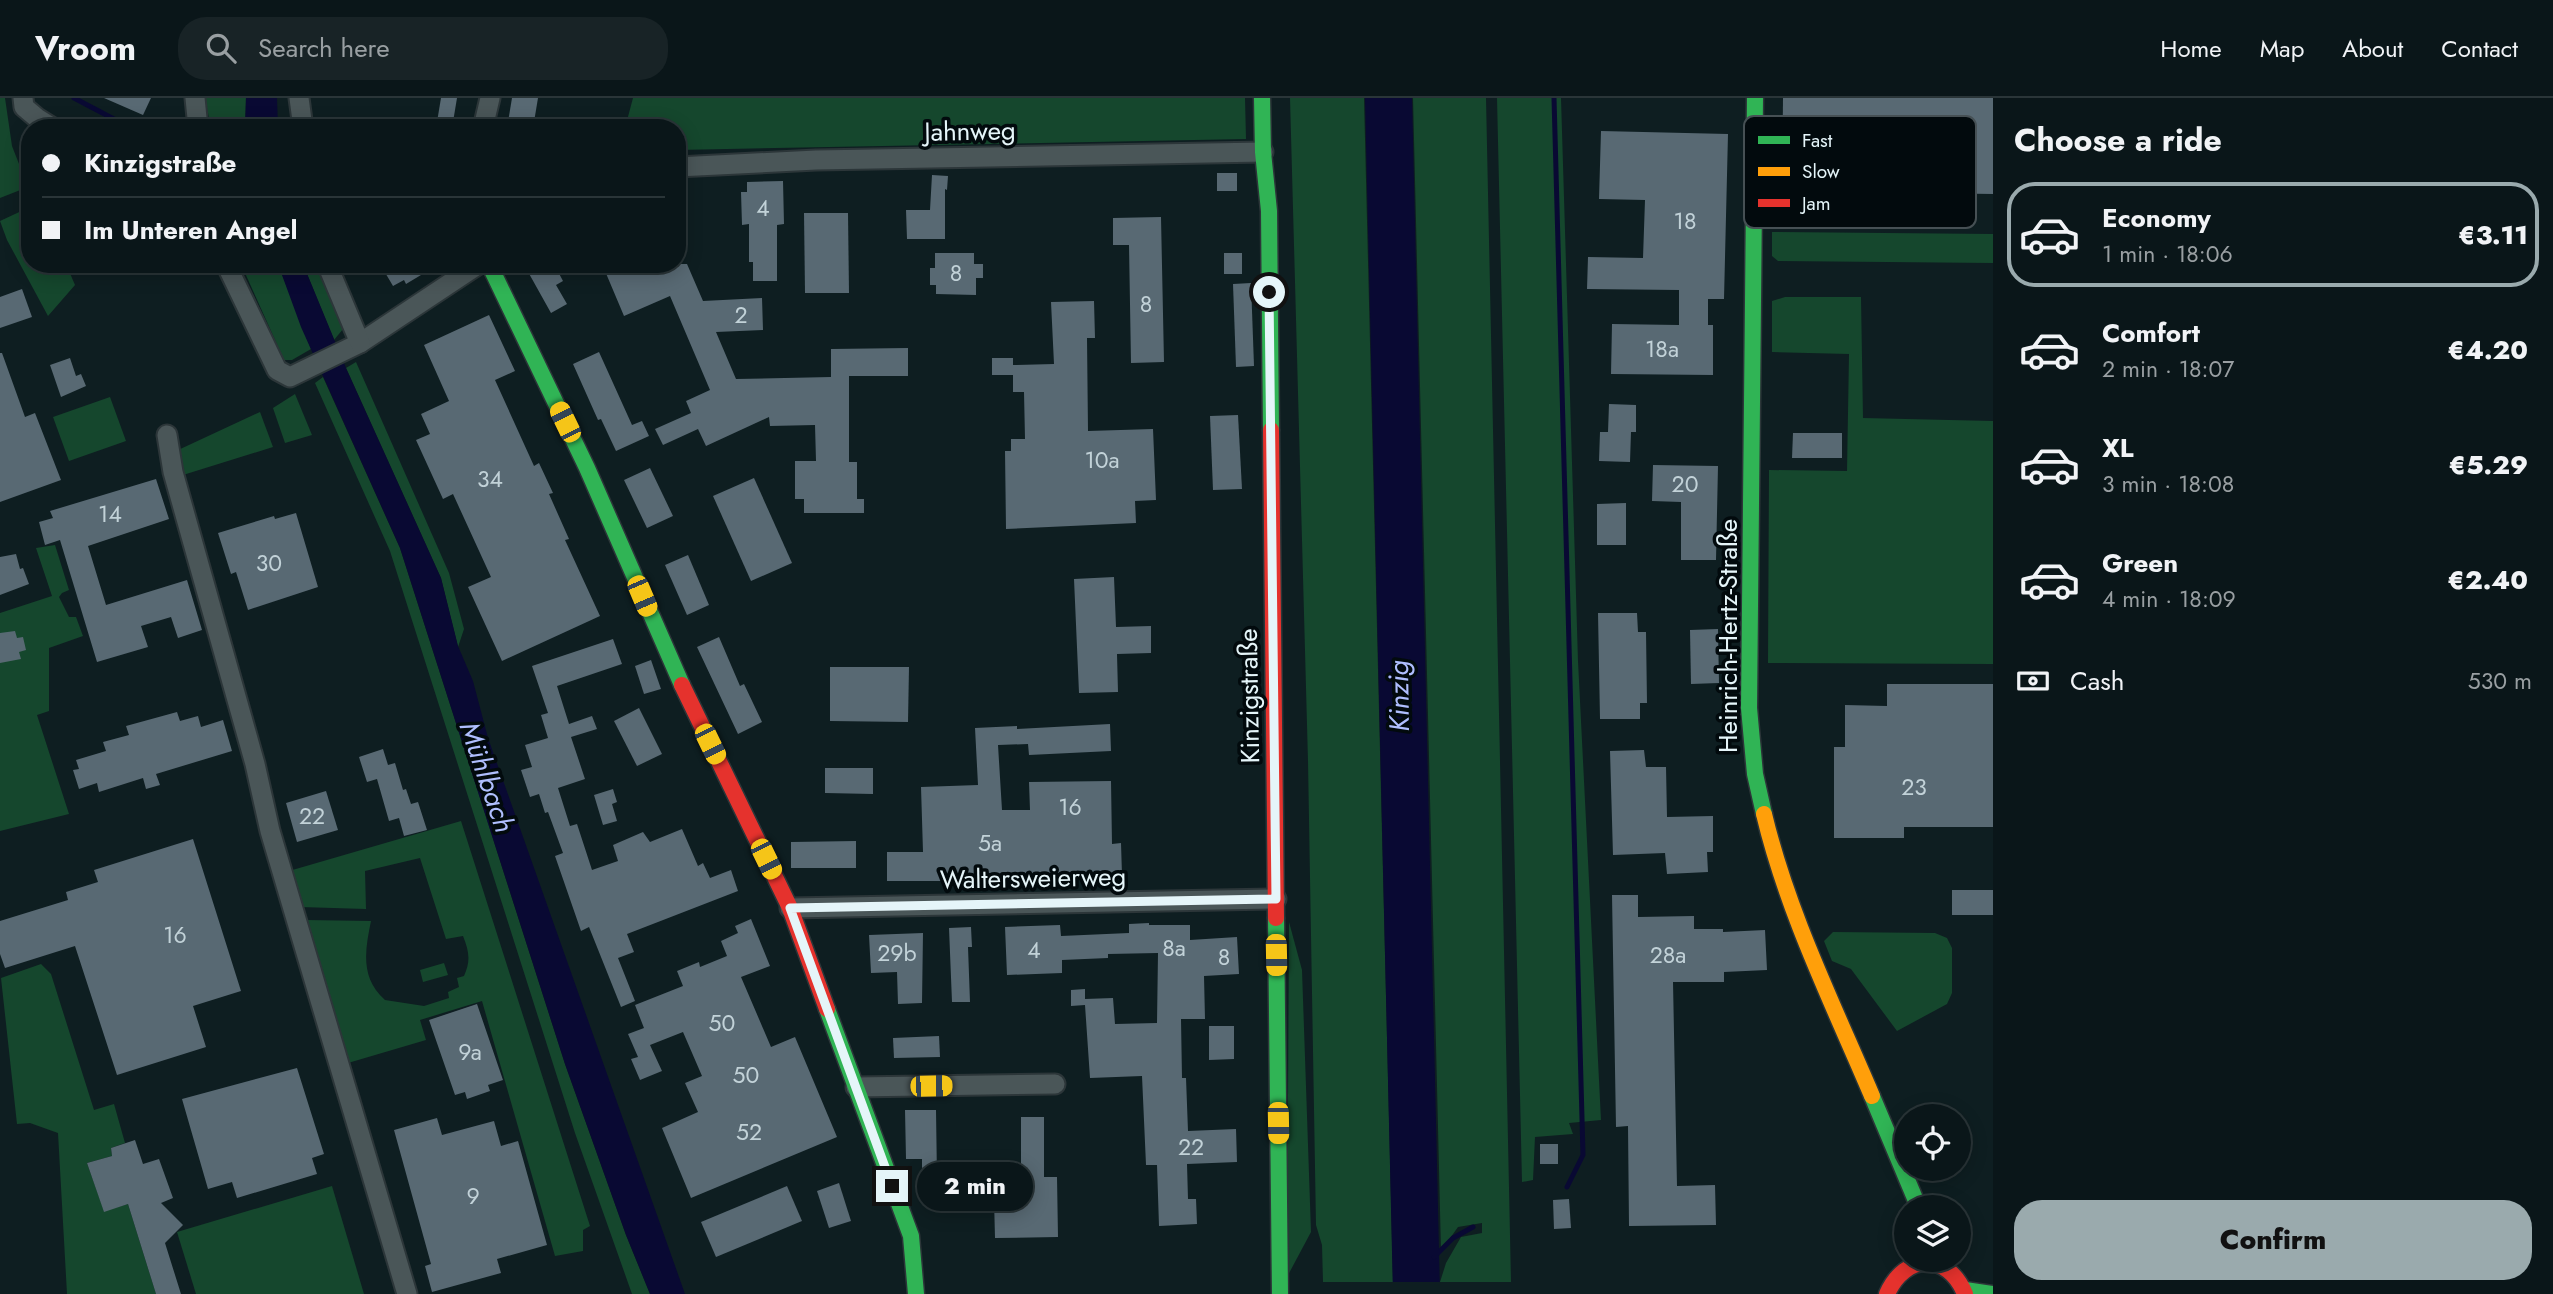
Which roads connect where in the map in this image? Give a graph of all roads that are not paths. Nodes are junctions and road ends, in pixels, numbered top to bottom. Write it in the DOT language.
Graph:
graph roads {
  1 [pos="23,98"];
  2 [pos="195,98"];
  3 [pos="299,98"];
  4 [pos="490,98"];
  5 [pos="1262,98"];
  6 [pos="1755,98"];
  7 [pos="1755,116"];
  8 [pos="39,119"];
  9 [pos="197,119"];
  10 [pos="302,119"];
  11 [pos="485,119"];
  12 [pos="1264,152"];
  13 [pos="686,167"];
  14 [pos="1754,228"];
  15 [pos="230,273"];
  16 [pos="330,273"];
  17 [pos="465,273"];
  18 [pos="493,273"];
  19 [pos="354,346"];
  20 [pos="167,435"];
  21 [pos="1276,899"];
  22 [pos="790,908"];
  23 [pos="1055,1084"];
  24 [pos="856,1087"];
  25 [pos="1908,1187"];
  26 [pos="1908,1195"];
  27 [pos="1912,1195"];
  28 [pos="1899,1272"];
  29 [pos="1953,1272"];
  30 [pos="1883,1292"];
  31 [pos="1965,1292"];
  32 [pos="407,1294"];
  33 [pos="916,1294"];
  34 [pos="1280,1294"];
  35 [pos="1993,1294"];
  1 -- 8 [label="street"];
  2 -- 9 [label="street"];
  3 -- 10 [label="street"];
  4 -- 11 [label="street"];
  5 -- 12 [label="street, Kinzigstraße"];
  6 -- 7 [label="street, Heinrich-Hertz-Straße"];
  12 -- 13 [label="street, Jahnweg"];
  12 -- 21 [label="street, Kinzigstraße"];
  14 -- 25 [label="street, Heinrich-Hertz-Straße"];
  15 -- 19 [label="street"];
  16 -- 19 [label="street"];
  17 -- 19 [label="street"];
  18 -- 22 [label="street"];
  20 -- 32 [label="street"];
  21 -- 22 [label="street, Waltersweierweg"];
  21 -- 34 [label="street, Kinzigstraße"];
  22 -- 24 [label="street"];
  23 -- 24 [label="street"];
  24 -- 33 [label="street"];
  25 -- 26 [label="street, Heinrich-Hertz-Straße"];
  25 -- 27 [label="street, Heinrich-Hertz-Straße"];
  28 -- 30 [label="street"];
  29 -- 31 [label="street"];
  31 -- 35 [label="street"];
}
